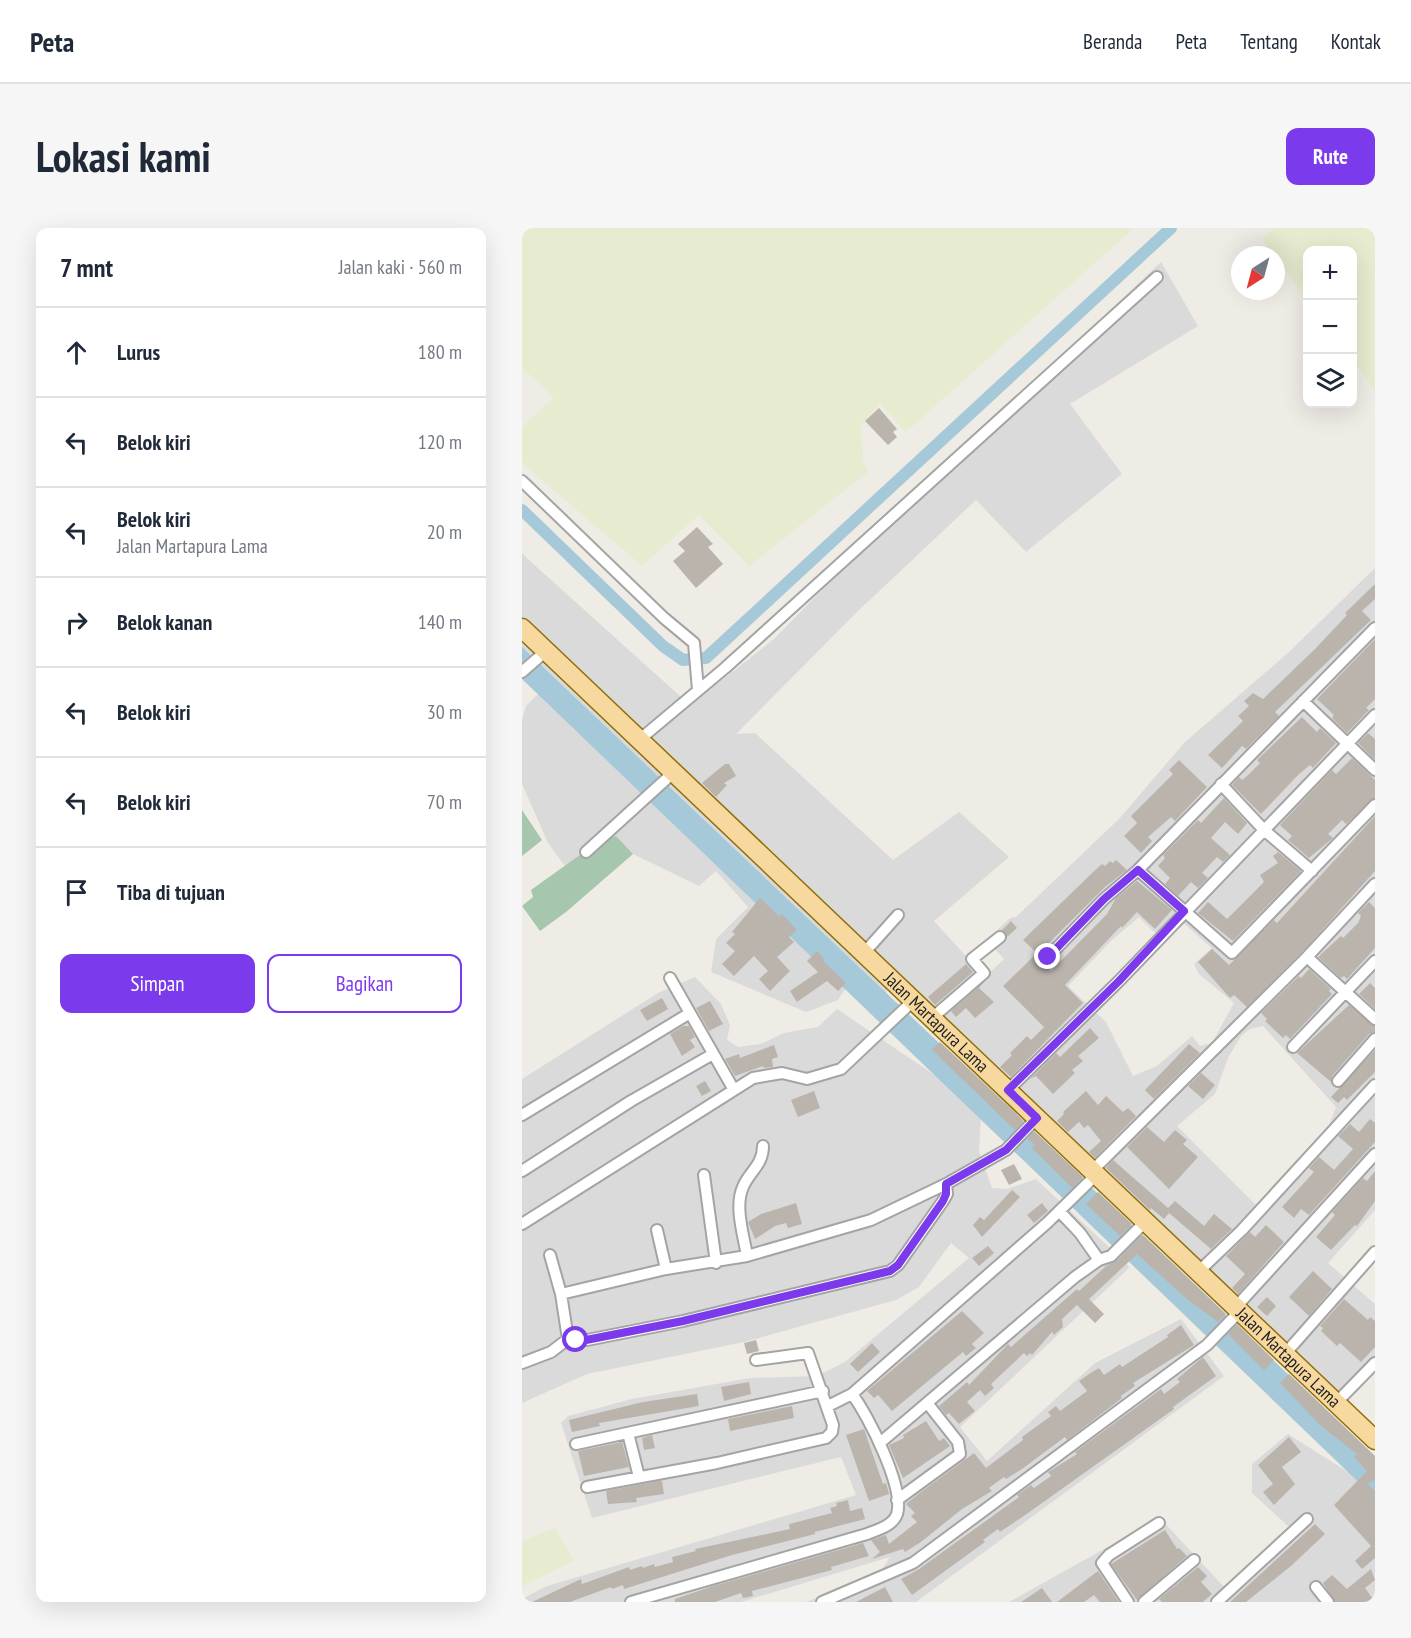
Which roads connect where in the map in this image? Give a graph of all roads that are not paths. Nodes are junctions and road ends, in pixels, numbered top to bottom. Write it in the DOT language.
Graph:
graph roads {
  1 [pos="1157,277"];
  2 [pos="522,481"];
  3 [pos="522,628"];
  4 [pos="1375,628"];
  5 [pos="542,653"];
  6 [pos="522,672"];
  7 [pos="698,690"];
  8 [pos="1304,701"];
  9 [pos="1375,715"];
  10 [pos="639,740"];
  11 [pos="1347,744"];
  12 [pos="1375,770"];
  13 [pos="670,776"];
  14 [pos="1221,784"];
  15 [pos="1375,806"];
  16 [pos="1264,830"];
  17 [pos="586,852"];
  18 [pos="1138,870"];
  19 [pos="1311,871"];
  20 [pos="1375,884"];
  21 [pos="1184,911"];
  22 [pos="898,915"];
  23 [pos="1000,937"];
  24 [pos="864,953"];
  25 [pos="1048,957"];
  26 [pos="1307,957"];
  27 [pos="1375,961"];
  28 [pos="670,978"];
  29 [pos="1346,992"];
  30 [pos="910,1003"];
  31 [pos="690,1013"];
  32 [pos="932,1018"];
  33 [pos="1375,1019"];
  34 [pos="1375,1039"];
  35 [pos="1293,1047"];
  36 [pos="713,1054"];
  37 [pos="1338,1081"];
  38 [pos="1375,1085"];
  39 [pos="734,1090"];
  40 [pos="1008,1090"];
  41 [pos="522,1115"];
  42 [pos="1035,1121"];
  43 [pos="763,1146"];
  44 [pos="1375,1154"];
  45 [pos="522,1171"];
  46 [pos="704,1175"];
  47 [pos="1093,1175"];
  48 [pos="946,1184"];
  49 [pos="1061,1209"];
  50 [pos="522,1224"];
  51 [pos="1143,1224"];
  52 [pos="657,1230"];
  53 [pos="1375,1252"];
  54 [pos="550,1255"];
  55 [pos="747,1256"];
  56 [pos="1099,1260"];
  57 [pos="716,1263"];
  58 [pos="666,1269"];
  59 [pos="1198,1272"];
  60 [pos="561,1294"];
  61 [pos="1236,1312"];
  62 [pos="568,1339"];
  63 [pos="1284,1355"];
  64 [pos="756,1360"];
  65 [pos="522,1363"];
  66 [pos="1375,1363"];
  67 [pos="823,1391"];
  68 [pos="852,1394"];
  69 [pos="1336,1403"];
  70 [pos="928,1404"];
  71 [pos="828,1406"];
  72 [pos="1372,1432"];
  73 [pos="628,1433"];
  74 [pos="881,1442"];
  75 [pos="576,1444"];
  76 [pos="639,1477"];
  77 [pos="586,1487"];
  78 [pos="897,1500"];
  79 [pos="1307,1519"];
  80 [pos="1159,1523"];
  81 [pos="1194,1560"];
  82 [pos="1316,1587"];
  83 [pos="631,1602"];
  84 [pos="822,1602"];
  85 [pos="1128,1602"];
  86 [pos="1144,1602"];
  87 [pos="1217,1602"];
  88 [pos="1328,1602"];
  1 -- 7 [label="street"];
  2 -- 7 [label="street"];
  3 -- 5 [label="main road, Jalan Martapura Lama"];
  4 -- 8 [label="street"];
  5 -- 6 [label="street"];
  5 -- 10 [label="main road, Jalan Martapura Lama"];
  7 -- 10 [label="street"];
  8 -- 11 [label="street"];
  8 -- 14 [label="street"];
  9 -- 11 [label="street"];
  10 -- 13 [label="main road, Jalan Martapura Lama"];
  11 -- 12 [label="street"];
  11 -- 16 [label="street"];
  13 -- 17 [label="street"];
  13 -- 24 [label="main road, Jalan Martapura Lama"];
  14 -- 16 [label="street"];
  14 -- 18 [label="street"];
  15 -- 19 [label="street"];
  16 -- 19 [label="street"];
  16 -- 21 [label="street"];
  18 -- 21 [label="street"];
  18 -- 25 [label="street"];
  19 -- 21 [label="street"];
  20 -- 26 [label="street"];
  21 -- 40 [label="street"];
  22 -- 24 [label="street"];
  23 -- 32 [label="street"];
  24 -- 30 [label="main road, Jalan Martapura Lama"];
  26 -- 29 [label="street"];
  26 -- 47 [label="street"];
  27 -- 29 [label="street"];
  28 -- 31 [label="street"];
  29 -- 33 [label="street"];
  29 -- 35 [label="street"];
  30 -- 32 [label="main road, Jalan Martapura Lama"];
  30 -- 39 [label="street"];
  31 -- 36 [label="street"];
  31 -- 41 [label="street"];
  32 -- 40 [label="main road, Jalan Martapura Lama"];
  34 -- 37 [label="street"];
  36 -- 39 [label="street"];
  36 -- 45 [label="street"];
  38 -- 59 [label="street"];
  39 -- 50 [label="street"];
  40 -- 42 [label="main road, Jalan Martapura Lama"];
  42 -- 47 [label="main road, Jalan Martapura Lama"];
  42 -- 48 [label="street"];
  43 -- 55 [label="street"];
  44 -- 61 [label="street"];
  46 -- 57 [label="street"];
  47 -- 49 [label="street"];
  47 -- 51 [label="main road, Jalan Martapura Lama"];
  48 -- 55 [label="street"];
  48 -- 62 [label="street"];
  49 -- 56 [label="street"];
  49 -- 68 [label="street"];
  51 -- 56 [label="street"];
  51 -- 59 [label="main road, Jalan Martapura Lama"];
  52 -- 58 [label="street"];
  53 -- 63 [label="street"];
  54 -- 60 [label="street"];
  55 -- 57 [label="street"];
  56 -- 70 [label="street"];
  57 -- 58 [label="street"];
  58 -- 60 [label="street"];
  59 -- 61 [label="main road, Jalan Martapura Lama"];
  60 -- 62 [label="street"];
  61 -- 63 [label="main road, Jalan Martapura Lama"];
  61 -- 84 [label="street"];
  62 -- 65 [label="street"];
  63 -- 69 [label="main road, Jalan Martapura Lama"];
  64 -- 67 [label="street"];
  66 -- 69 [label="street"];
  67 -- 71 [label="street"];
  67 -- 73 [label="street"];
  68 -- 71 [label="street"];
  68 -- 74 [label="street"];
  69 -- 72 [label="main road, Jalan Martapura Lama"];
  70 -- 74 [label="street"];
  70 -- 78 [label="street"];
  71 -- 76 [label="street"];
  73 -- 75 [label="street"];
  73 -- 76 [label="street"];
  74 -- 78 [label="street"];
  76 -- 77 [label="street"];
  78 -- 83 [label="street"];
  79 -- 87 [label="street"];
  80 -- 85 [label="street"];
  81 -- 86 [label="street"];
  82 -- 88 [label="street"];
}
